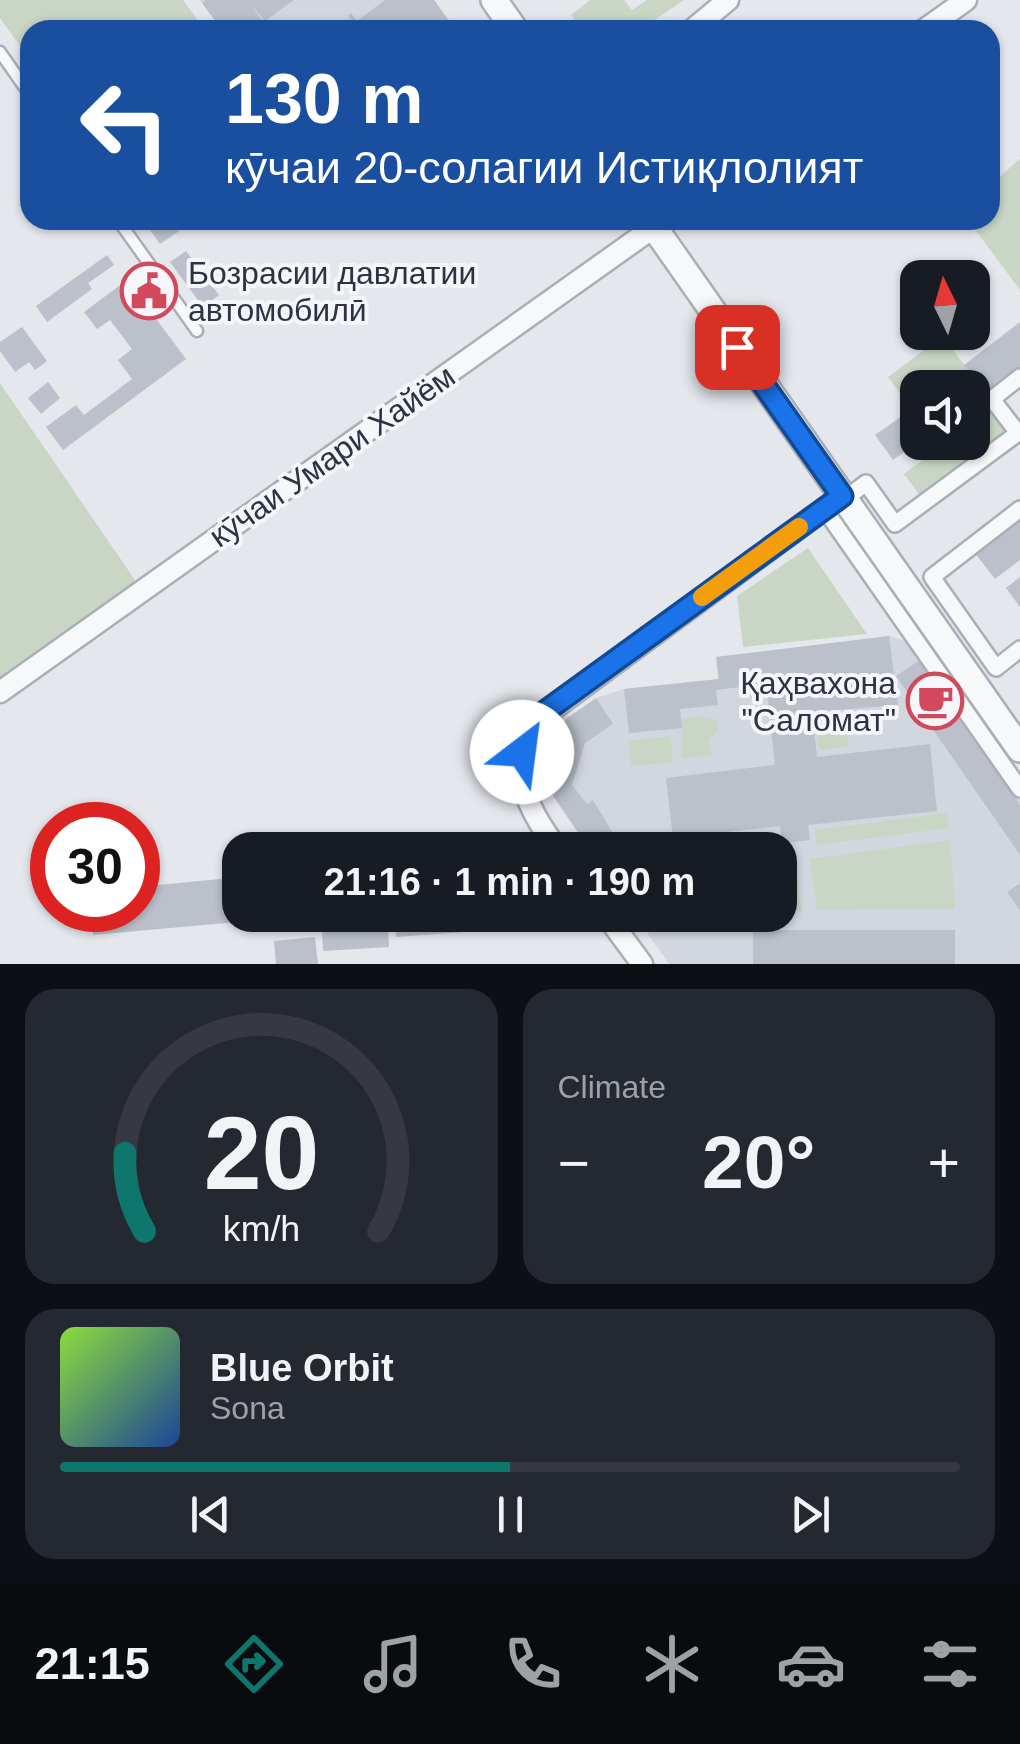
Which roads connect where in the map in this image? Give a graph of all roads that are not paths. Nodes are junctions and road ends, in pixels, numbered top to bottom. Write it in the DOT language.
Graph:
graph roads {
  1 [pos="728,0"];
  2 [pos="966,0"];
  3 [pos="704,20"];
  4 [pos="938,20"];
  5 [pos="0,52"];
  6 [pos="20,81"];
  7 [pos="125,230"];
  8 [pos="645,230"];
  9 [pos="661,230"];
  10 [pos="198,332"];
  11 [pos="1020,376"];
  12 [pos="843,498"];
  13 [pos="1020,509"];
  14 [pos="1020,650"];
  15 [pos="0,692"];
  16 [pos="1020,750"];
  17 [pos="1020,790"];
  18 [pos="545,832"];
  19 [pos="618,932"];
  20 [pos="642,964"];
  1 -- 3 [label="street"];
  2 -- 4 [label="street"];
  5 -- 6 [label="lane"];
  7 -- 10 [label="lane"];
  8 -- 15 [label="street, кӯчаи Умари Хайём"];
  9 -- 12 [label="street"];
  11 -- 12 [label="street"];
  12 -- 16 [label="street"];
  12 -- 17 [label="street"];
  12 -- 18 [label="street"];
  13 -- 14 [label="street"];
  19 -- 20 [label="street"];
}
